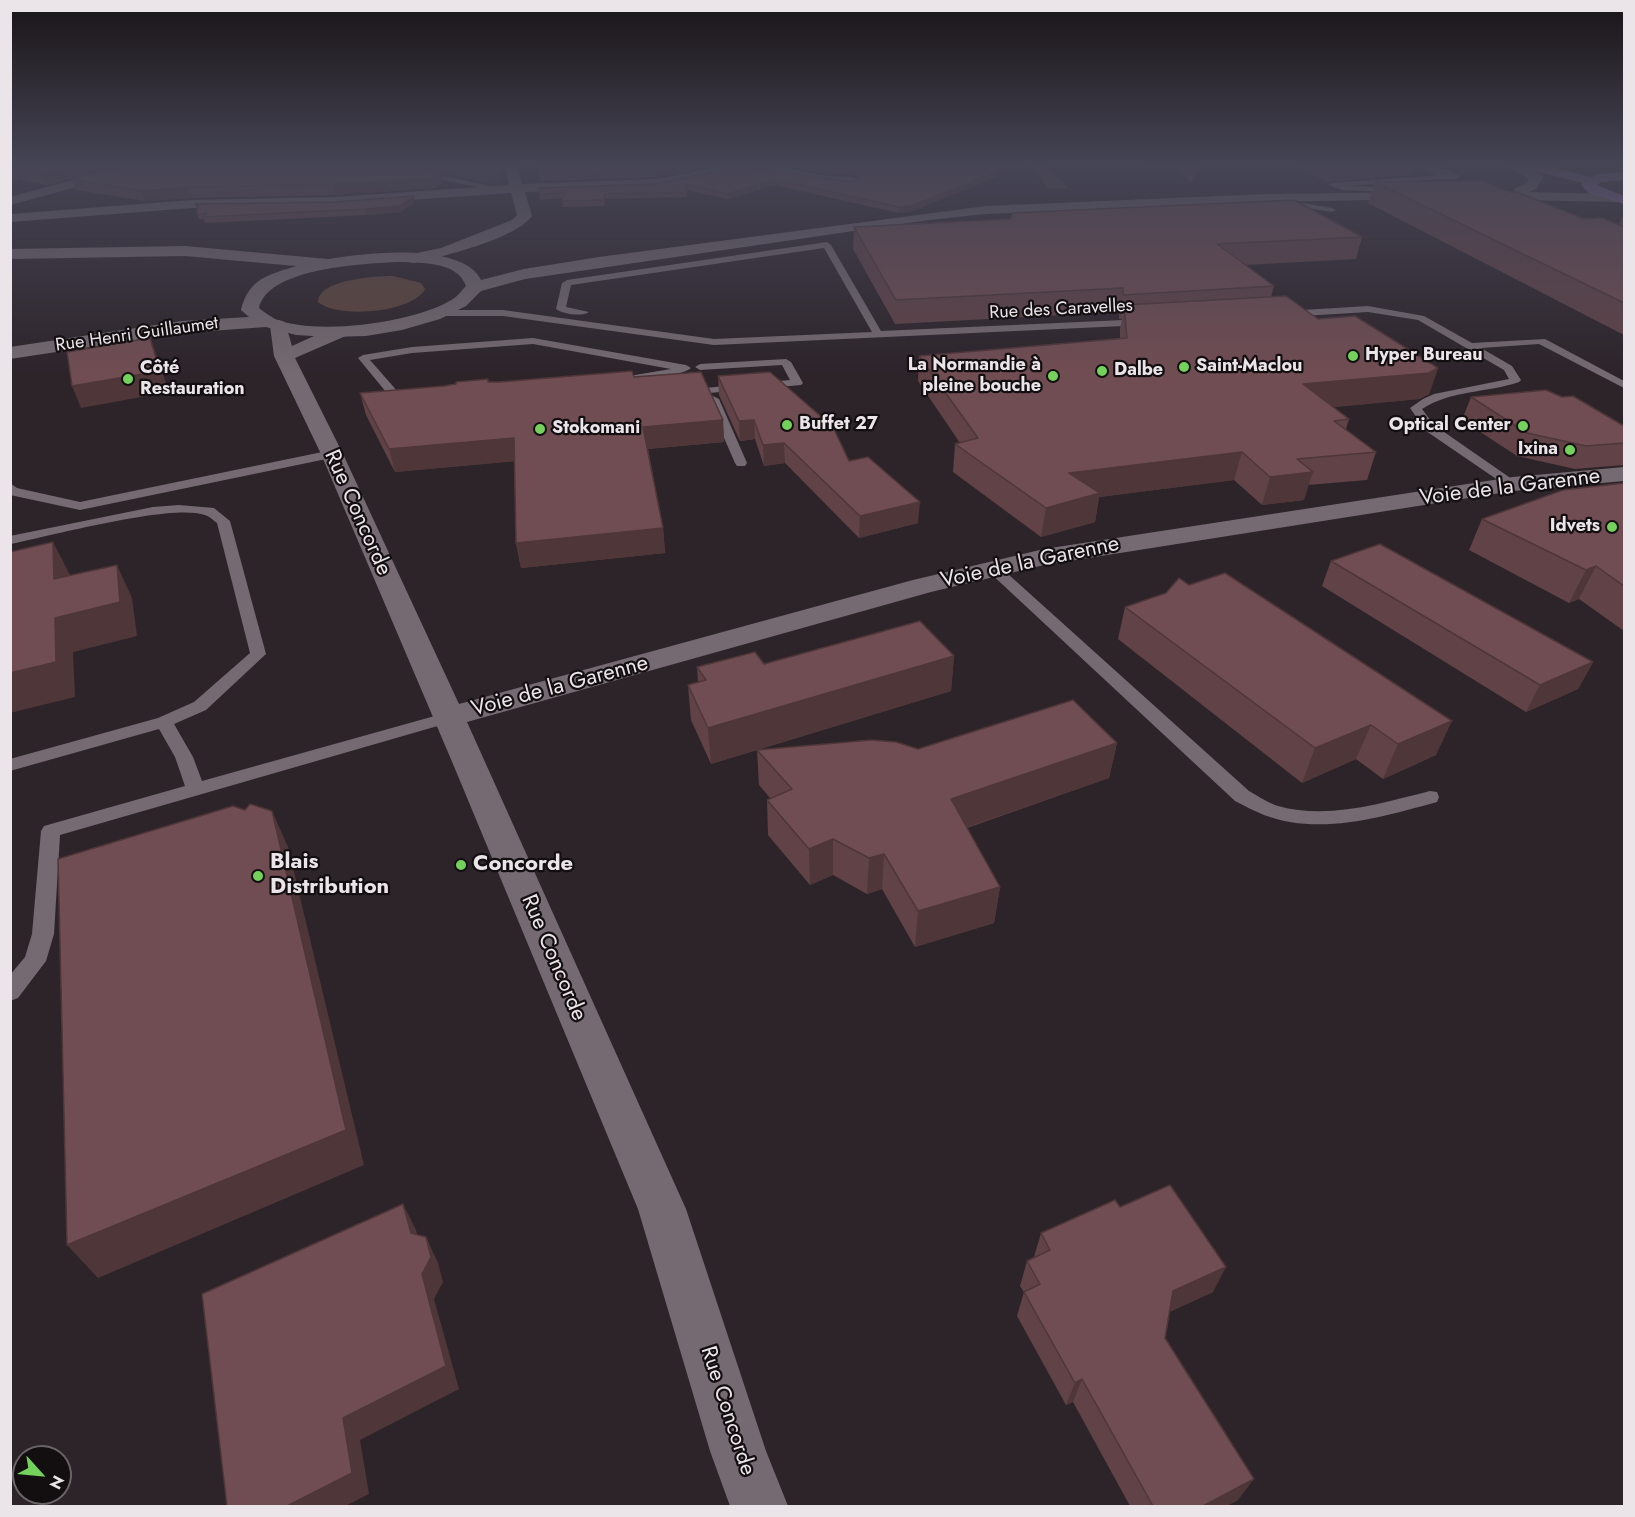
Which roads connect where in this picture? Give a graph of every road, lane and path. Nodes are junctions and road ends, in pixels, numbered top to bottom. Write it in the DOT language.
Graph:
graph roads {
  1 [pos="492,235"];
  2 [pos="495,235"];
  3 [pos="758,235"];
  4 [pos="794,235"];
  5 [pos="10,254"];
  6 [pos="237,257"];
  7 [pos="413,258"];
  8 [pos="328,264"];
  9 [pos="457,266"];
  10 [pos="274,281"];
  11 [pos="472,292"];
  12 [pos="252,297"];
  13 [pos="503,313"];
  14 [pos="438,314"];
  15 [pos="596,314"];
  16 [pos="1276,315"];
  17 [pos="564,321"];
  18 [pos="1161,321"];
  19 [pos="272,324"];
  20 [pos="861,324"];
  21 [pos="872,324"];
  22 [pos="838,325"];
  23 [pos="707,330"];
  24 [pos="341,331"];
  25 [pos="878,334"];
  26 [pos="533,341"];
  27 [pos="714,342"];
  28 [pos="1472,346"];
  29 [pos="10,347"];
  30 [pos="10,353"];
  31 [pos="284,356"];
  32 [pos="693,367"];
  33 [pos="1624,385"];
  34 [pos="709,390"];
  35 [pos="332,454"];
  36 [pos="741,463"];
  37 [pos="1624,474"];
  38 [pos="1514,484"];
  39 [pos="10,487"];
  40 [pos="10,540"];
  41 [pos="993,568"];
  42 [pos="449,717"];
  43 [pos="164,722"];
  44 [pos="10,765"];
  45 [pos="196,790"];
  46 [pos="1430,797"];
  47 [pos="10,992"];
  48 [pos="759,1506"];
  1 -- 7 [label="street"];
  2 -- 9 [label="street"];
  3 -- 9 [label="street"];
  4 -- 11 [label="street"];
  5 -- 6 [label="street"];
  6 -- 8 [label="street"];
  6 -- 10 [label="street"];
  7 -- 8 [label="street"];
  7 -- 9 [label="street"];
  8 -- 10 [label="street, Rue Henri Guillaumet"];
  9 -- 11 [label="street"];
  10 -- 12 [label="street, Rue Henri Guillaumet"];
  11 -- 13 [label="lane"];
  11 -- 14 [label="street"];
  12 -- 19 [label="street"];
  12 -- 29 [label="street, Rue Henri Guillaumet"];
  13 -- 14 [label="lane"];
  13 -- 17 [label="lane, Rue des Caravelles"];
  14 -- 24 [label="street"];
  15 -- 21 [label="lane"];
  16 -- 28 [label="lane"];
  17 -- 26 [label="lane"];
  17 -- 27 [label="lane, Rue des Caravelles"];
  18 -- 25 [label="lane, Rue des Caravelles"];
  19 -- 24 [label="street, Rue Henri Guillaumet"];
  19 -- 30 [label="street, Rue Henri Guillaumet"];
  19 -- 31 [label="street, Rue Concorde"];
  20 -- 21 [label="lane"];
  21 -- 25 [label="lane"];
  22 -- 23 [label="lane"];
  24 -- 31 [label="street"];
  25 -- 27 [label="lane, Rue des Caravelles"];
  26 -- 32 [label="lane"];
  26 -- 32 [label="lane"];
  27 -- 32 [label="lane"];
  28 -- 33 [label="lane"];
  28 -- 38 [label="lane"];
  31 -- 35 [label="street, Rue Concorde"];
  32 -- 34 [label="lane"];
  32 -- 34 [label="lane"];
  34 -- 36 [label="lane"];
  35 -- 39 [label="lane"];
  35 -- 42 [label="street, Rue Concorde"];
  37 -- 38 [label="street, Voie de la Garenne"];
  38 -- 41 [label="street, Voie de la Garenne"];
  40 -- 43 [label="lane"];
  41 -- 42 [label="street, Voie de la Garenne"];
  41 -- 46 [label="lane"];
  42 -- 45 [label="lane"];
  42 -- 48 [label="street, Rue Concorde"];
  43 -- 44 [label="lane"];
  43 -- 45 [label="lane"];
  45 -- 47 [label="lane"];
}
